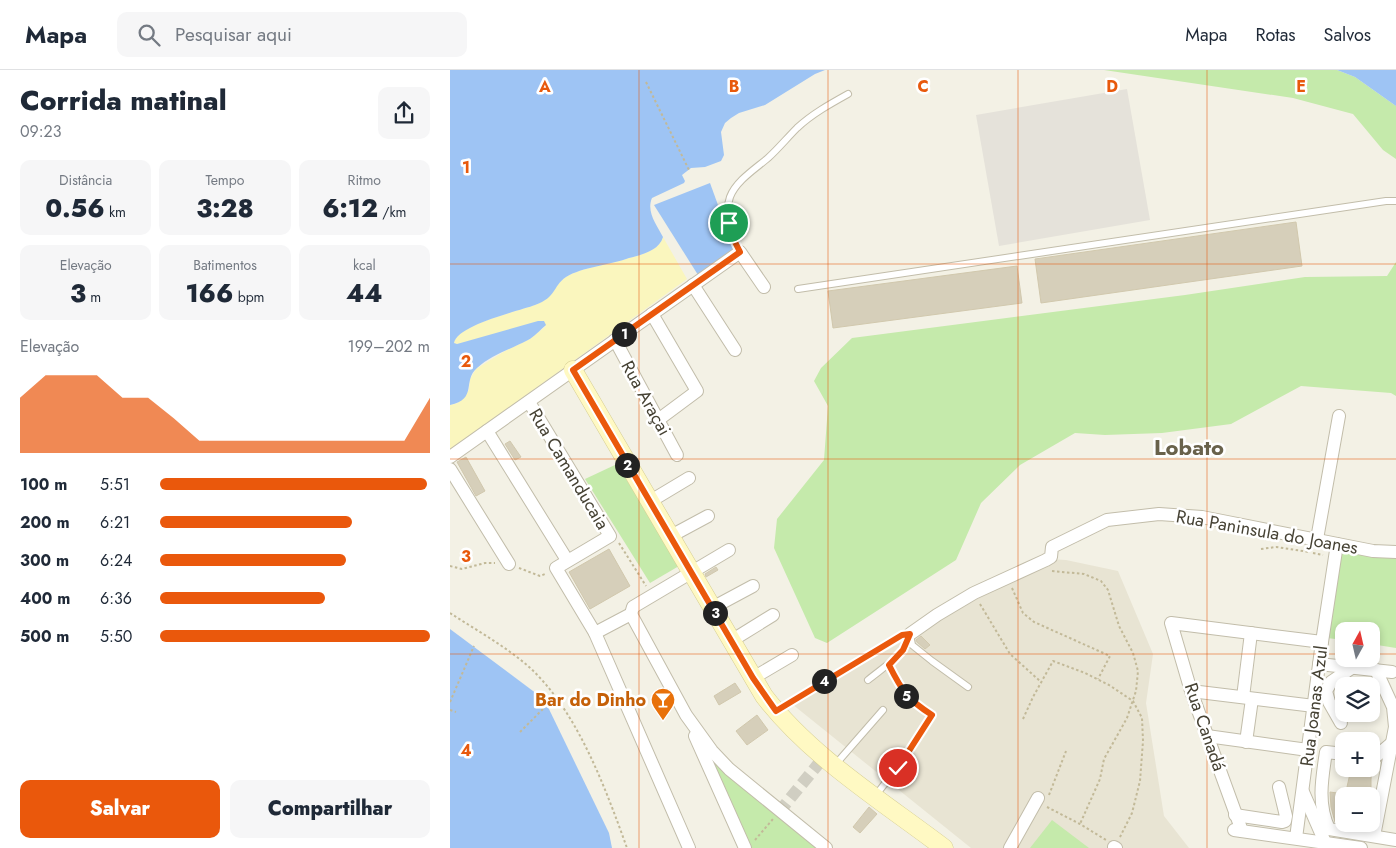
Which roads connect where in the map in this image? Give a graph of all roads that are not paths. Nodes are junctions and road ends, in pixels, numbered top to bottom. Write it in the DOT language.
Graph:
graph roads {
  1 [pos="848,94"];
  2 [pos="1396,202"];
  3 [pos="740,252"];
  4 [pos="693,285"];
  5 [pos="764,287"];
  6 [pos="798,289"];
  7 [pos="652,314"];
  8 [pos="615,340"];
  9 [pos="735,350"];
  10 [pos="573,370"];
  11 [pos="529,402"];
  12 [pos="1339,416"];
  13 [pos="658,420"];
  14 [pos="487,431"];
  15 [pos="678,455"];
  16 [pos="450,457"];
  17 [pos="450,469"];
  18 [pos="689,478"];
  19 [pos="649,502"];
  20 [pos="708,516"];
  21 [pos="669,537"];
  22 [pos="1317,540"];
  23 [pos="1337,544"];
  24 [pos="729,550"];
  25 [pos="1396,552"];
  26 [pos="567,560"];
  27 [pos="509,564"];
  28 [pos="691,573"];
  29 [pos="753,586"];
  30 [pos="712,608"];
  31 [pos="631,614"];
  32 [pos="773,615"];
  33 [pos="1251,633"];
  34 [pos="594,634"];
  35 [pos="910,634"];
  36 [pos="731,641"];
  37 [pos="1322,642"];
  38 [pos="792,654"];
  39 [pos="1319,664"];
  40 [pos="889,665"];
  41 [pos="1335,665"];
  42 [pos="1352,668"];
  43 [pos="1361,668"];
  44 [pos="1376,670"];
  45 [pos="1392,672"];
  46 [pos="753,678"];
  47 [pos="868,680"];
  48 [pos="968,687"];
  49 [pos="1192,691"];
  50 [pos="1248,698"];
  51 [pos="1314,706"];
  52 [pos="883,710"];
  53 [pos="686,715"];
  54 [pos="1341,723"];
  55 [pos="1207,736"];
  56 [pos="1246,742"];
  57 [pos="1393,742"];
  58 [pos="1308,750"];
  59 [pos="1335,753"];
  60 [pos="1380,753"];
  61 [pos="834,766"];
  62 [pos="1279,786"];
  63 [pos="1303,792"];
  64 [pos="875,796"];
  65 [pos="1040,802"];
  66 [pos="1235,815"];
  67 [pos="1374,836"];
  68 [pos="1296,838"];
  69 [pos="1396,840"];
  70 [pos="1325,842"];
  71 [pos="750,844"];
  72 [pos="689,848"];
  73 [pos="826,848"];
  74 [pos="944,848"];
  75 [pos="1010,848"];
  76 [pos="1361,848"];
  1 -- 3 [label="lane"];
  2 -- 6 [label="lane"];
  3 -- 4 [label="street"];
  3 -- 5 [label="street"];
  4 -- 7 [label="street"];
  4 -- 9 [label="street"];
  7 -- 8 [label="street"];
  7 -- 13 [label="street"];
  8 -- 10 [label="street"];
  8 -- 13 [label="street, Rua Araçai"];
  10 -- 11 [label="street"];
  10 -- 19 [label="street"];
  11 -- 14 [label="street"];
  11 -- 26 [label="street, Rua Camanducaia"];
  12 -- 22 [label="street"];
  13 -- 15 [label="street, Rua Araçai"];
  14 -- 16 [label="street"];
  14 -- 26 [label="street"];
  17 -- 27 [label="street"];
  18 -- 19 [label="street"];
  19 -- 21 [label="street"];
  20 -- 21 [label="street"];
  21 -- 28 [label="street"];
  22 -- 23 [label="street, Rua Paninsula do Joanes"];
  22 -- 35 [label="street, Rua Paninsula do Joanes"];
  23 -- 25 [label="street, Rua Paninsula do Joanes"];
  23 -- 37 [label="street, Rua Joanas Azul"];
  24 -- 28 [label="street"];
  26 -- 34 [label="street"];
  28 -- 30 [label="street"];
  28 -- 31 [label="street"];
  29 -- 30 [label="street"];
  30 -- 36 [label="street"];
  31 -- 34 [label="street"];
  31 -- 53 [label="street"];
  32 -- 36 [label="street"];
  33 -- 37 [label="street"];
  33 -- 49 [label="street, Rua Canadá"];
  33 -- 50 [label="street"];
  34 -- 72 [label="street"];
  35 -- 40 [label="lane"];
  35 -- 48 [label="lane"];
  36 -- 46 [label="street"];
  37 -- 39 [label="street, Rua Joanas Azul"];
  38 -- 46 [label="street"];
  39 -- 41 [label="street"];
  39 -- 51 [label="street, Rua Joanas Azul"];
  40 -- 47 [label="lane"];
  40 -- 64 [label="lane"];
  42 -- 54 [label="street"];
  43 -- 44 [label="street"];
  44 -- 45 [label="street"];
  44 -- 57 [label="street"];
  46 -- 61 [label="street"];
  49 -- 50 [label="street"];
  49 -- 55 [label="street, Rua Canadá"];
  50 -- 51 [label="street"];
  50 -- 56 [label="street"];
  51 -- 58 [label="street, Rua Joanas Azul"];
  52 -- 61 [label="lane"];
  53 -- 71 [label="street"];
  53 -- 73 [label="street"];
  55 -- 56 [label="street"];
  55 -- 66 [label="street, Rua Canadá"];
  56 -- 58 [label="street"];
  57 -- 60 [label="street"];
  57 -- 67 [label="street"];
  58 -- 63 [label="street, Rua Joanas Azul"];
  59 -- 67 [label="street, Rua Joanas Azul"];
  61 -- 64 [label="street"];
  62 -- 66 [label="street"];
  63 -- 68 [label="street, Rua Joanas Azul"];
  63 -- 70 [label="street"];
  64 -- 74 [label="street"];
  65 -- 75 [label="street"];
  66 -- 68 [label="street, Rua Canadá"];
  67 -- 69 [label="street"];
  68 -- 70 [label="street"];
  70 -- 76 [label="street"];
}
